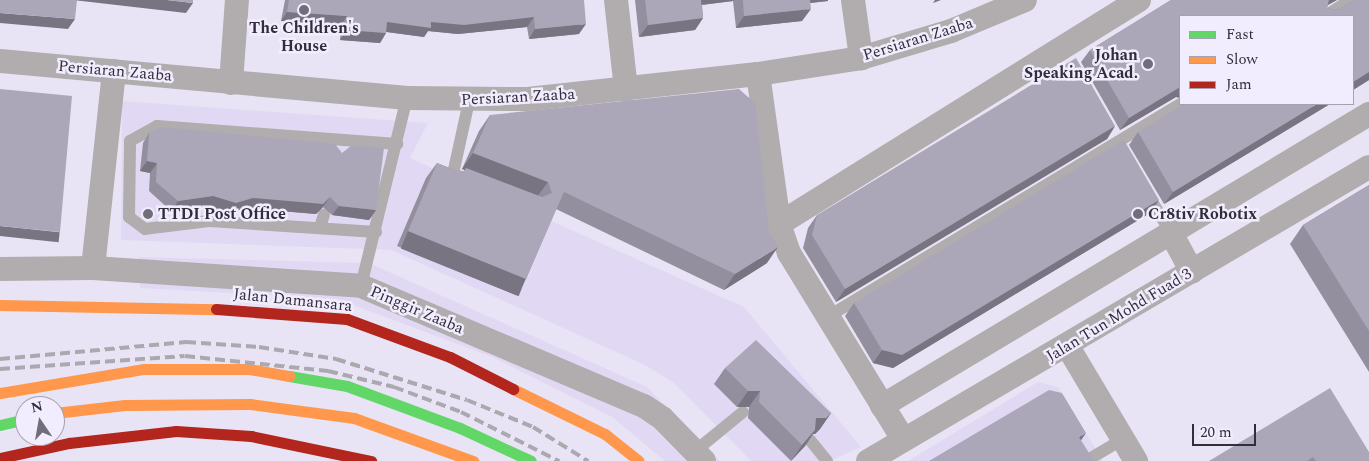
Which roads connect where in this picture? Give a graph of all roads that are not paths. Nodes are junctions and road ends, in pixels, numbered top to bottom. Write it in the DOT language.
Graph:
graph roads {
  1 [pos="236,0"];
  2 [pos="616,0"];
  3 [pos="852,0"];
  4 [pos="1026,0"];
  5 [pos="1139,0"];
  6 [pos="1351,0"];
  7 [pos="1327,15"];
  8 [pos="860,58"];
  9 [pos="0,60"];
  10 [pos="114,71"];
  11 [pos="758,74"];
  12 [pos="231,83"];
  13 [pos="626,89"];
  14 [pos="407,98"];
  15 [pos="469,101"];
  16 [pos="1179,105"];
  17 [pos="1369,114"];
  18 [pos="1108,126"];
  19 [pos="339,140"];
  20 [pos="1117,142"];
  21 [pos="397,144"];
  22 [pos="336,155"];
  23 [pos="1127,159"];
  24 [pos="1369,167"];
  25 [pos="1136,175"];
  26 [pos="480,184"];
  27 [pos="779,224"];
  28 [pos="376,232"];
  29 [pos="1171,233"];
  30 [pos="93,268"];
  31 [pos="0,269"];
  32 [pos="1192,272"];
  33 [pos="361,286"];
  34 [pos="0,305"];
  35 [pos="829,316"];
  36 [pos="346,319"];
  37 [pos="1068,346"];
  38 [pos="0,393"];
  39 [pos="882,406"];
  40 [pos="65,412"];
  41 [pos="743,412"];
  42 [pos="15,421"];
  43 [pos="0,425"];
  44 [pos="903,439"];
  45 [pos="810,440"];
  46 [pos="1080,443"];
  47 [pos="1128,454"];
  48 [pos="699,457"];
  49 [pos="0,458"];
  50 [pos="1089,460"];
  51 [pos="371,461"];
  52 [pos="473,461"];
  53 [pos="531,461"];
  54 [pos="639,461"];
  55 [pos="827,461"];
  56 [pos="868,461"];
  1 -- 12 [label="street"];
  2 -- 13 [label="street"];
  3 -- 8 [label="street"];
  4 -- 8 [label="street, Persiaran Zaaba"];
  5 -- 27 [label="street"];
  6 -- 7 [label="lane"];
  8 -- 11 [label="street, Persiaran Zaaba"];
  9 -- 10 [label="street, Persiaran Zaaba"];
  10 -- 12 [label="street, Persiaran Zaaba"];
  10 -- 30 [label="street"];
  11 -- 13 [label="street, Persiaran Zaaba"];
  11 -- 27 [label="street"];
  12 -- 14 [label="street, Persiaran Zaaba"];
  13 -- 15 [label="street, Persiaran Zaaba"];
  14 -- 15 [label="street, Persiaran Zaaba"];
  14 -- 21 [label="lane"];
  15 -- 26 [label="lane"];
  16 -- 20 [label="lane"];
  17 -- 29 [label="street"];
  18 -- 20 [label="lane"];
  19 -- 21 [label="lane"];
  19 -- 22 [label="lane"];
  19 -- 28 [label="lane"];
  20 -- 23 [label="lane"];
  20 -- 35 [label="lane"];
  21 -- 28 [label="lane"];
  24 -- 32 [label="street, Jalan Tun Mohd Fuad 3"];
  25 -- 29 [label="lane"];
  27 -- 35 [label="street"];
  28 -- 33 [label="lane"];
  29 -- 32 [label="street"];
  29 -- 39 [label="street"];
  30 -- 31 [label="street, Pinggir Zaaba"];
  30 -- 33 [label="street, Pinggir Zaaba"];
  32 -- 37 [label="street, Jalan Tun Mohd Fuad 3"];
  33 -- 36 [label="street"];
  33 -- 48 [label="street, Pinggir Zaaba"];
  34 -- 36 [label="main road, Jalan Damansara"];
  35 -- 39 [label="street"];
  36 -- 54 [label="main road, Jalan Damansara"];
  37 -- 44 [label="street, Jalan Tun Mohd Fuad 3"];
  37 -- 47 [label="street"];
  38 -- 53 [label="main road"];
  39 -- 44 [label="street"];
  40 -- 52 [label="main road"];
  41 -- 48 [label="lane"];
  42 -- 43 [label="main road"];
  44 -- 56 [label="street, Jalan Tun Mohd Fuad 3"];
  45 -- 55 [label="lane"];
  46 -- 50 [label="lane"];
  47 -- 50 [label="lane"];
  49 -- 51 [label="main road"];
}
